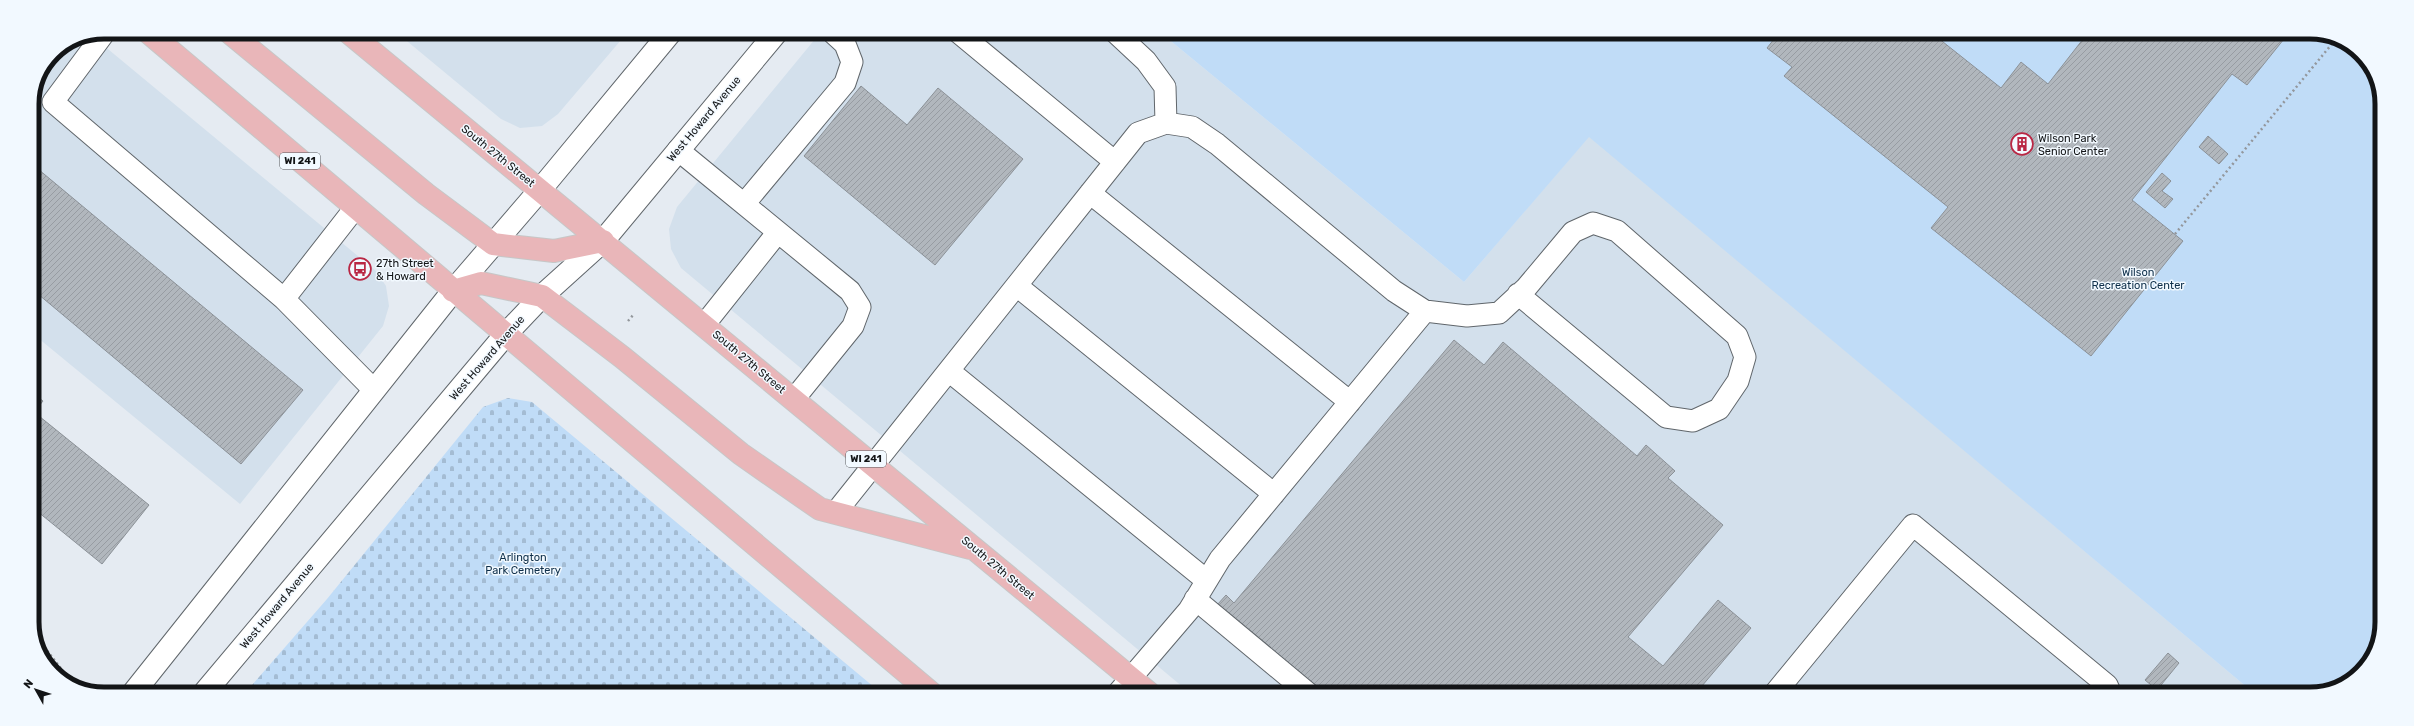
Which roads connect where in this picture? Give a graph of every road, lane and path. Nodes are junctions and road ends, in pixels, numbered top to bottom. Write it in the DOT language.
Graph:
graph roads {
  1 [pos="100,39"];
  2 [pos="156,39"];
  3 [pos="238,39"];
  4 [pos="357,39"];
  5 [pos="665,39"];
  6 [pos="771,39"];
  7 [pos="840,39"];
  8 [pos="966,39"];
  9 [pos="1122,39"];
  10 [pos="2333,43"];
  11 [pos="1166,123"];
  12 [pos="678,150"];
  13 [pos="1115,162"];
  14 [pos="540,190"];
  15 [pos="1090,193"];
  16 [pos="744,204"];
  17 [pos="355,208"];
  18 [pos="778,232"];
  19 [pos="2175,234"];
  20 [pos="602,241"];
  21 [pos="493,244"];
  22 [pos="1017,286"];
  23 [pos="453,291"];
  24 [pos="1518,294"];
  25 [pos="542,296"];
  26 [pos="284,298"];
  27 [pos="1425,312"];
  28 [pos="704,325"];
  29 [pos="506,334"];
  30 [pos="949,371"];
  31 [pos="374,390"];
  32 [pos="794,399"];
  33 [pos="1350,402"];
  34 [pos="873,465"];
  35 [pos="1274,494"];
  36 [pos="836,512"];
  37 [pos="977,550"];
  38 [pos="1206,580"];
  39 [pos="1196,599"];
  40 [pos="44,646"];
  41 [pos="65,674"];
  42 [pos="1124,685"];
  43 [pos="138,687"];
  44 [pos="209,687"];
  45 [pos="925,687"];
  46 [pos="1301,687"];
  47 [pos="1779,687"];
  48 [pos="2108,687"];
  1 -- 26 [label="lane"];
  2 -- 17 [label="main road, WI 241"];
  3 -- 21 [label="main road"];
  4 -- 14 [label="main road, South 27th Street / WI 241"];
  5 -- 14 [label="street"];
  6 -- 12 [label="street, West Howard Avenue"];
  7 -- 16 [label="lane"];
  8 -- 13 [label="lane"];
  9 -- 11 [label="lane"];
  10 -- 19 [label="path"];
  11 -- 13 [label="lane"];
  11 -- 27 [label="lane"];
  12 -- 16 [label="lane"];
  12 -- 20 [label="street, West Howard Avenue"];
  13 -- 15 [label="lane"];
  14 -- 20 [label="main road, South 27th Street / WI 241"];
  14 -- 21 [label="street"];
  15 -- 22 [label="lane"];
  15 -- 33 [label="lane"];
  16 -- 18 [label="lane"];
  17 -- 23 [label="main road, WI 241"];
  17 -- 26 [label="lane"];
  18 -- 28 [label="lane"];
  18 -- 32 [label="lane"];
  20 -- 21 [label="main road"];
  20 -- 25 [label="street, West Howard Avenue"];
  20 -- 28 [label="main road, South 27th Street / WI 241"];
  21 -- 23 [label="street"];
  22 -- 30 [label="lane"];
  22 -- 35 [label="lane"];
  23 -- 25 [label="main road"];
  23 -- 29 [label="main road, WI 241"];
  23 -- 31 [label="street"];
  24 -- 24 [label="lane"];
  24 -- 27 [label="lane"];
  25 -- 29 [label="street, West Howard Avenue"];
  25 -- 36 [label="main road"];
  26 -- 31 [label="lane"];
  27 -- 33 [label="lane"];
  28 -- 32 [label="main road, South 27th Street / WI 241"];
  29 -- 44 [label="street, West Howard Avenue"];
  29 -- 45 [label="main road, WI 241"];
  30 -- 34 [label="lane"];
  30 -- 38 [label="lane"];
  31 -- 43 [label="street"];
  32 -- 34 [label="main road, South 27th Street / WI 241"];
  33 -- 35 [label="lane"];
  34 -- 36 [label="lane"];
  34 -- 37 [label="main road, South 27th Street / WI 241"];
  35 -- 38 [label="lane"];
  36 -- 37 [label="main road"];
  37 -- 42 [label="main road, South 27th Street / WI 241"];
  38 -- 39 [label="lane"];
  39 -- 42 [label="lane"];
  39 -- 46 [label="lane"];
  40 -- 41 [label="path"];
  47 -- 48 [label="lane"];
}
